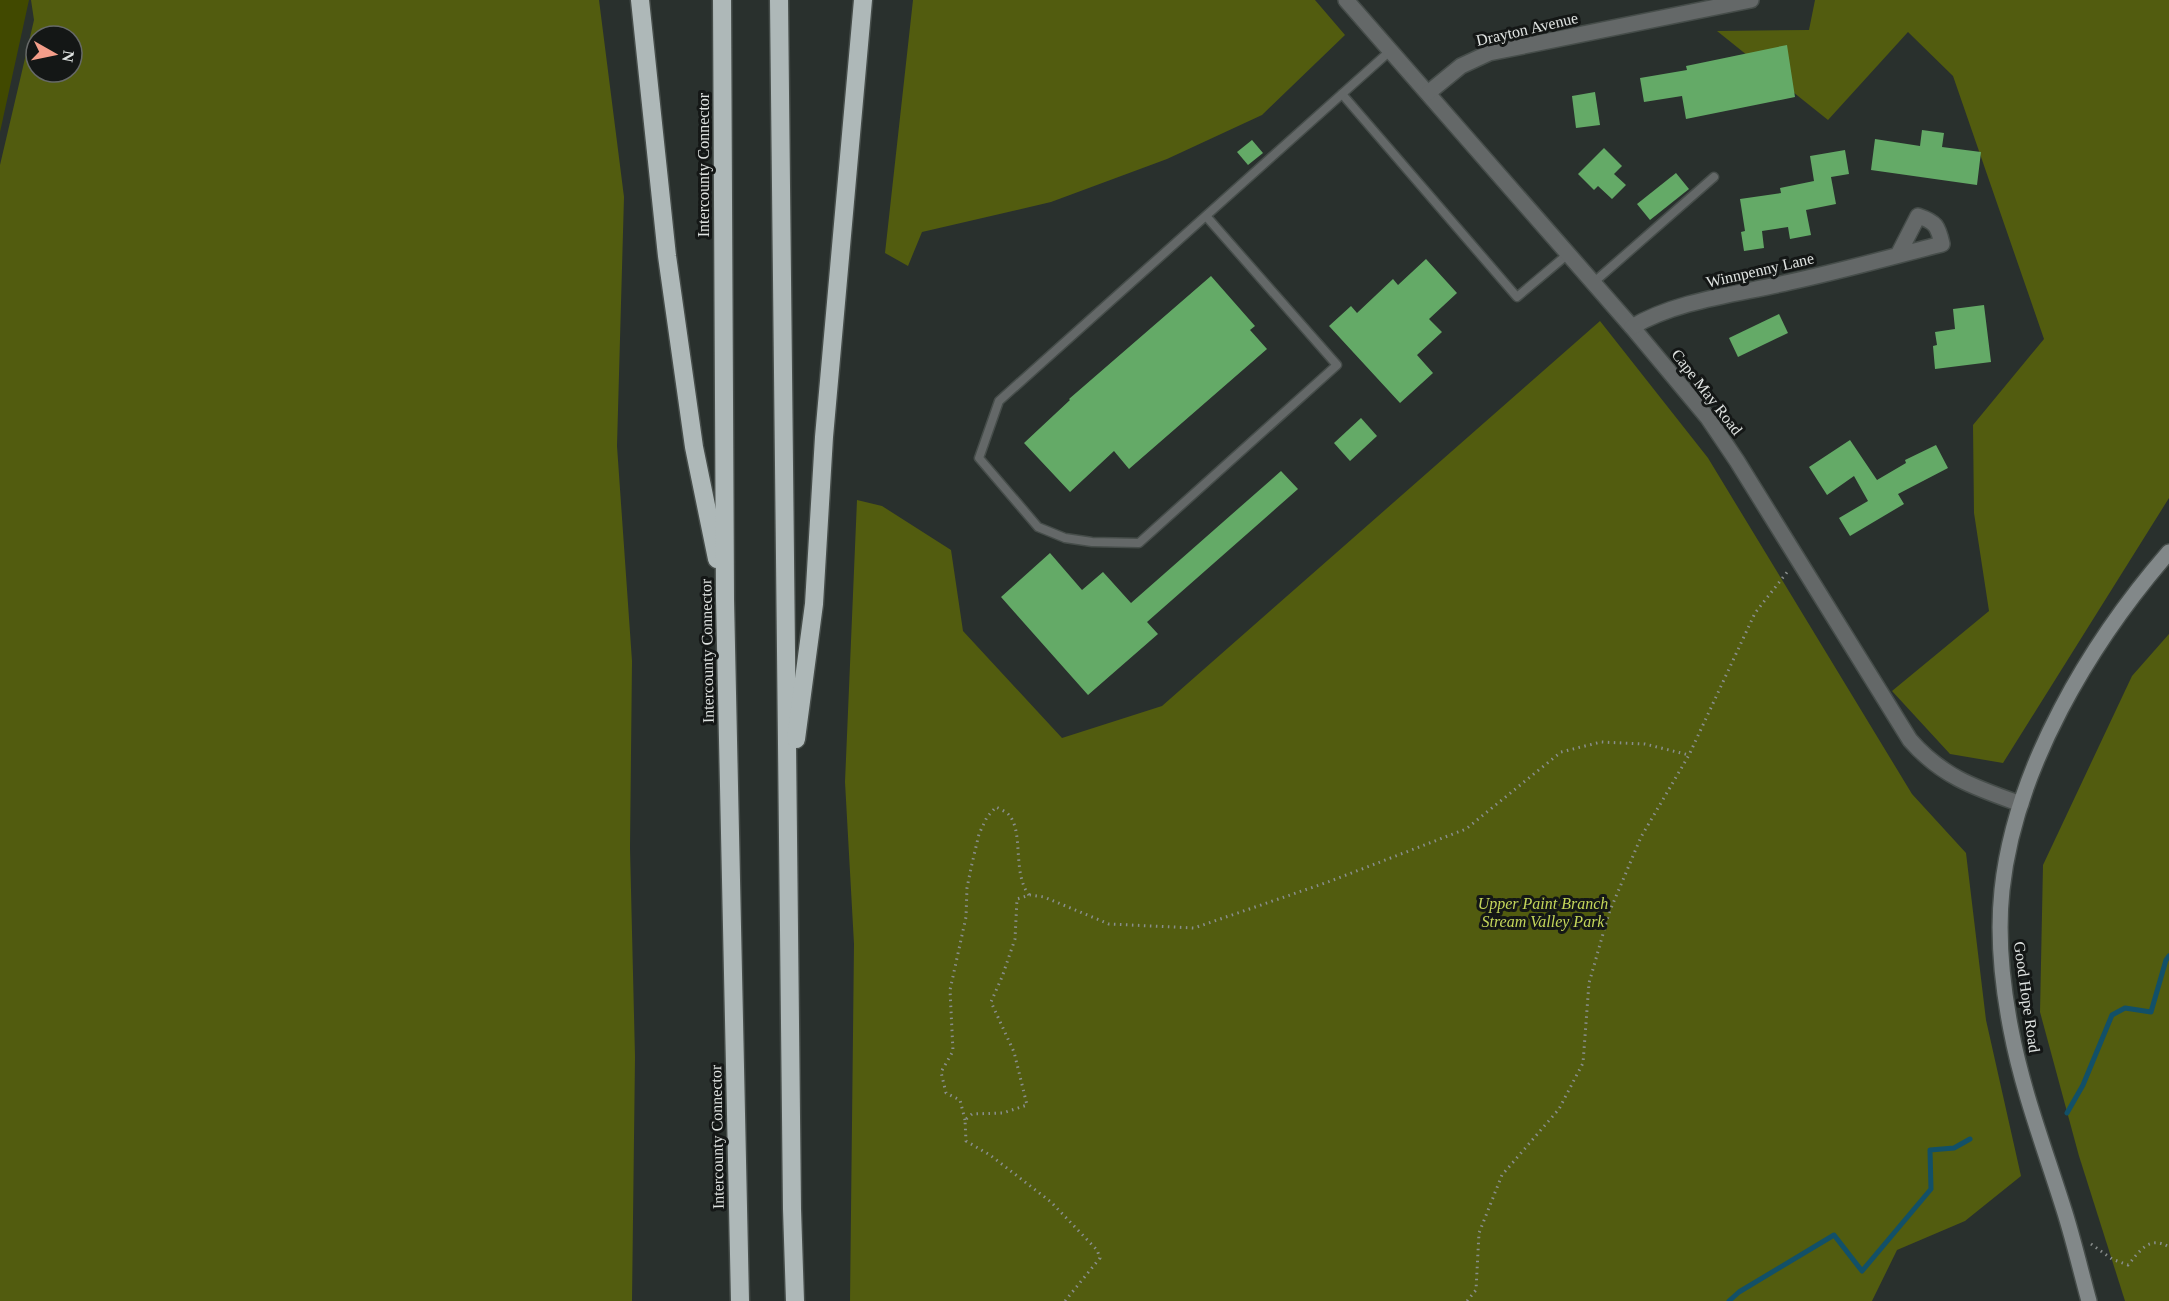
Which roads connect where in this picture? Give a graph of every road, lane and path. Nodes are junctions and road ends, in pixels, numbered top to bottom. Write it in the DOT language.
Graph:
graph roads {
  1 [pos="639,0"];
  2 [pos="722,0"];
  3 [pos="779,0"];
  4 [pos="863,0"];
  5 [pos="1346,0"];
  6 [pos="1751,0"];
  7 [pos="1390,51"];
  8 [pos="1428,93"];
  9 [pos="1342,94"];
  10 [pos="1714,177"];
  11 [pos="1206,216"];
  12 [pos="1568,254"];
  13 [pos="1898,255"];
  14 [pos="1593,283"];
  15 [pos="1632,327"];
  16 [pos="2169,552"];
  17 [pos="1797,560"];
  18 [pos="725,599"];
  19 [pos="1689,755"];
  20 [pos="788,802"];
  21 [pos="2021,804"];
  22 [pos="1030,895"];
  23 [pos="965,1120"];
  24 [pos="2087,1240"];
  25 [pos="2169,1247"];
  26 [pos="740,1301"];
  27 [pos="795,1301"];
  28 [pos="1065,1301"];
  29 [pos="1467,1301"];
  30 [pos="2089,1301"];
  1 -- 18 [label="highway"];
  2 -- 18 [label="highway, Intercounty Connector"];
  3 -- 20 [label="highway"];
  4 -- 20 [label="highway"];
  5 -- 7 [label="street, Cape May Road"];
  6 -- 8 [label="street, Drayton Avenue"];
  7 -- 8 [label="street, Cape May Road"];
  7 -- 9 [label="lane"];
  8 -- 12 [label="street, Cape May Road"];
  9 -- 11 [label="lane"];
  9 -- 12 [label="lane"];
  10 -- 14 [label="lane"];
  11 -- 11 [label="lane"];
  12 -- 14 [label="street, Cape May Road"];
  13 -- 15 [label="street, Winnpenny Lane"];
  14 -- 15 [label="street, Cape May Road"];
  15 -- 17 [label="street, Cape May Road"];
  16 -- 21 [label="street, Good Hope Road"];
  17 -- 19 [label="path"];
  17 -- 21 [label="street, Cape May Road"];
  18 -- 26 [label="highway, Intercounty Connector"];
  19 -- 22 [label="path"];
  19 -- 29 [label="path"];
  20 -- 27 [label="highway"];
  21 -- 30 [label="street, Good Hope Road"];
  22 -- 23 [label="path"];
  22 -- 23 [label="path"];
  23 -- 28 [label="path"];
  24 -- 25 [label="path"];
}
